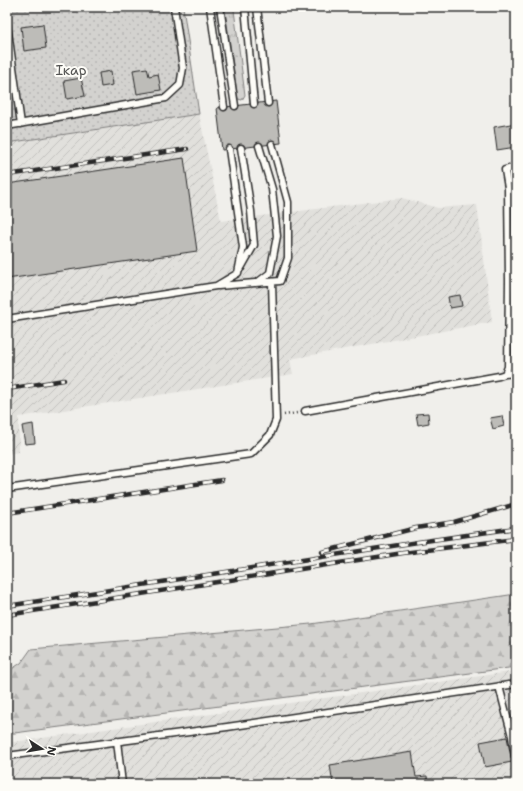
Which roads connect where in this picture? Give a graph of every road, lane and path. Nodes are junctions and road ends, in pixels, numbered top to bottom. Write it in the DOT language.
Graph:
graph roads {
  1 [pos="174,7"];
  2 [pos="210,7"];
  3 [pos="220,7"];
  4 [pos="245,7"];
  5 [pos="257,7"];
  6 [pos="7,25"];
  7 [pos="268,102"];
  8 [pos="254,104"];
  9 [pos="235,106"];
  10 [pos="224,107"];
  11 [pos="21,124"];
  12 [pos="7,126"];
  13 [pos="272,144"];
  14 [pos="259,146"];
  15 [pos="241,148"];
  16 [pos="229,149"];
  17 [pos="516,167"];
  18 [pos="238,273"];
  19 [pos="513,281"];
  20 [pos="272,282"];
  21 [pos="256,283"];
  22 [pos="216,286"];
  23 [pos="7,319"];
  24 [pos="516,373"];
  25 [pos="505,374"];
  26 [pos="305,411"];
  27 [pos="276,416"];
  28 [pos="7,489"];
  29 [pos="516,684"];
  30 [pos="499,686"];
  31 [pos="514,735"];
  32 [pos="116,741"];
  33 [pos="7,756"];
  34 [pos="516,762"];
  35 [pos="122,784"];
  1 -- 11 [label="lane"];
  2 -- 10 [label="lane"];
  3 -- 9 [label="lane"];
  4 -- 8 [label="lane"];
  5 -- 7 [label="lane"];
  6 -- 11 [label="lane"];
  11 -- 12 [label="lane"];
  13 -- 20 [label="lane"];
  14 -- 21 [label="lane"];
  15 -- 18 [label="lane"];
  16 -- 18 [label="lane"];
  17 -- 19 [label="lane"];
  18 -- 22 [label="lane"];
  19 -- 25 [label="lane"];
  20 -- 21 [label="lane"];
  20 -- 27 [label="lane"];
  21 -- 22 [label="lane"];
  22 -- 23 [label="lane"];
  24 -- 25 [label="lane"];
  25 -- 26 [label="lane"];
  26 -- 27 [label="path"];
  27 -- 28 [label="lane"];
  29 -- 30 [label="lane"];
  30 -- 31 [label="lane"];
  30 -- 32 [label="lane"];
  31 -- 34 [label="lane"];
  32 -- 33 [label="lane"];
  32 -- 35 [label="lane"];
}
